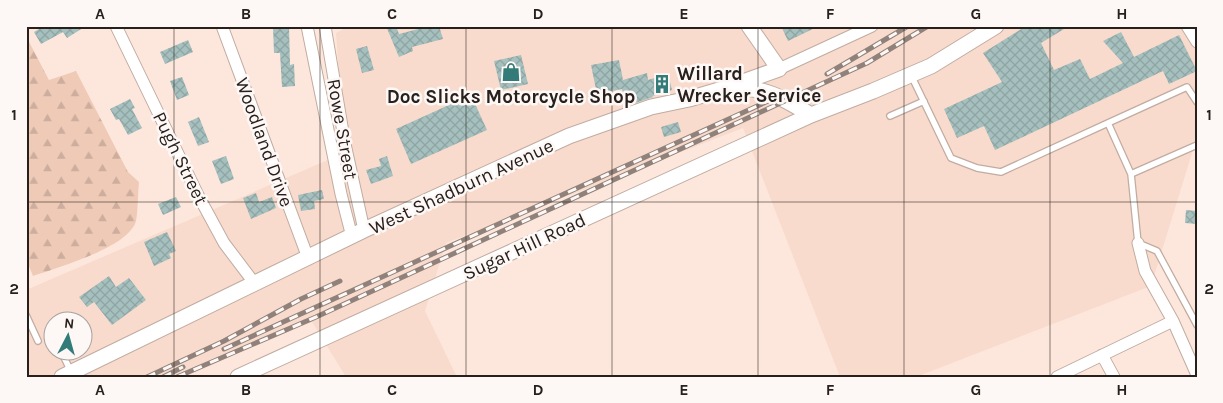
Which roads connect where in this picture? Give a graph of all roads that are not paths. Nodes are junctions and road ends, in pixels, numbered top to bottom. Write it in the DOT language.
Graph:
graph roads {
  1 [pos="116,26"];
  2 [pos="222,26"];
  3 [pos="307,26"];
  4 [pos="325,26"];
  5 [pos="749,26"];
  6 [pos="872,26"];
  7 [pos="996,26"];
  8 [pos="1187,26"];
  9 [pos="1197,42"];
  10 [pos="780,68"];
  11 [pos="911,75"];
  12 [pos="726,88"];
  13 [pos="924,101"];
  14 [pos="1197,102"];
  15 [pos="811,115"];
  16 [pos="890,116"];
  17 [pos="1108,123"];
  18 [pos="1197,145"];
  19 [pos="1131,174"];
  20 [pos="358,234"];
  21 [pos="1138,243"];
  22 [pos="308,258"];
  23 [pos="255,284"];
  24 [pos="26,315"];
  25 [pos="1173,321"];
  26 [pos="1197,325"];
  27 [pos="38,341"];
  28 [pos="1102,355"];
  29 [pos="64,360"];
  30 [pos="1196,371"];
  31 [pos="67,375"];
  32 [pos="238,377"];
  33 [pos="1057,377"];
  34 [pos="1114,377"];
  1 -- 23 [label="street, Pugh Street"];
  2 -- 22 [label="street, Woodland Drive"];
  3 -- 20 [label="street"];
  4 -- 20 [label="street, Rowe Street"];
  5 -- 10 [label="street"];
  6 -- 10 [label="street, West Shadburn Avenue"];
  7 -- 11 [label="street, Sugar Hill Road"];
  8 -- 9 [label="street"];
  10 -- 12 [label="street, West Shadburn Avenue"];
  11 -- 13 [label="lane"];
  11 -- 15 [label="street, Sugar Hill Road"];
  12 -- 15 [label="street"];
  12 -- 20 [label="street, West Shadburn Avenue"];
  13 -- 16 [label="lane"];
  13 -- 17 [label="lane"];
  14 -- 17 [label="lane"];
  15 -- 32 [label="street, Sugar Hill Road"];
  17 -- 19 [label="lane"];
  18 -- 19 [label="lane"];
  19 -- 21 [label="lane"];
  20 -- 22 [label="street, West Shadburn Avenue"];
  21 -- 25 [label="street"];
  21 -- 26 [label="lane"];
  22 -- 23 [label="street, West Shadburn Avenue"];
  23 -- 31 [label="street, West Shadburn Avenue"];
  24 -- 27 [label="lane"];
  25 -- 28 [label="street"];
  25 -- 30 [label="street"];
  28 -- 33 [label="street"];
  28 -- 34 [label="street"];
  29 -- 31 [label="lane"];
}
